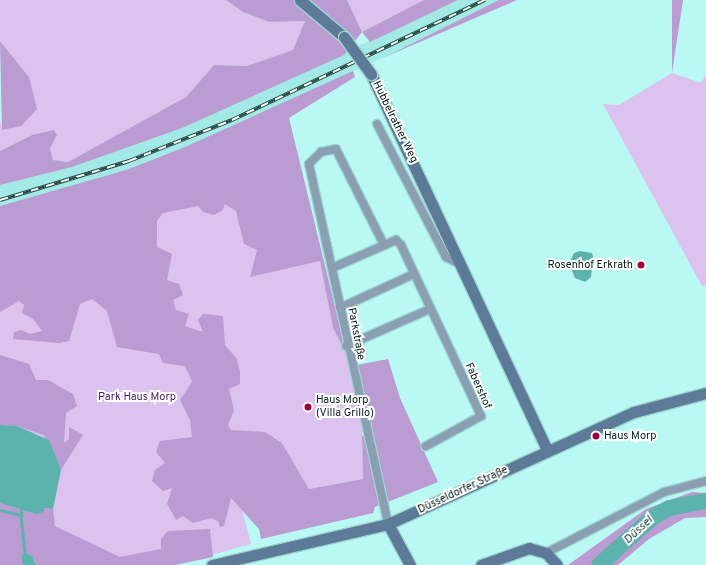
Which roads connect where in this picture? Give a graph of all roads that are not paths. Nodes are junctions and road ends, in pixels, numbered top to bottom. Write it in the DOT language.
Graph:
graph roads {
  1 [pos="300,0"];
  2 [pos="377,124"];
  3 [pos="384,246"];
  4 [pos="462,265"];
  5 [pos="332,268"];
  6 [pos="414,274"];
  7 [pos="340,308"];
  8 [pos="430,309"];
  9 [pos="346,346"];
  10 [pos="706,393"];
  11 [pos="426,446"];
  12 [pos="548,450"];
  13 [pos="706,481"];
  14 [pos="388,524"];
  15 [pos="546,553"];
  16 [pos="212,565"];
  17 [pos="410,565"];
  18 [pos="481,565"];
  19 [pos="557,565"];
  1 -- 4 [label="street, Hubbelrather Weg, bridge"];
  2 -- 4 [label="street, Hubbelrather Weg"];
  3 -- 5 [label="street, Fabershof"];
  3 -- 5 [label="street, Parkstraße"];
  3 -- 6 [label="street, Fabershof"];
  4 -- 12 [label="street, Hubbelrather Weg"];
  5 -- 7 [label="street, Parkstraße"];
  6 -- 7 [label="street"];
  6 -- 8 [label="street, Fabershof"];
  7 -- 9 [label="street, Parkstraße"];
  8 -- 9 [label="street"];
  8 -- 11 [label="street, Fabershof"];
  9 -- 14 [label="street, Parkstraße"];
  10 -- 12 [label="street, Düsseldorfer Straße"];
  12 -- 14 [label="street, Düsseldorfer Straße"];
  13 -- 15 [label="street"];
  14 -- 16 [label="street, Düsseldorfer Straße"];
  14 -- 17 [label="street"];
  15 -- 18 [label="street"];
  15 -- 19 [label="street"];
}
